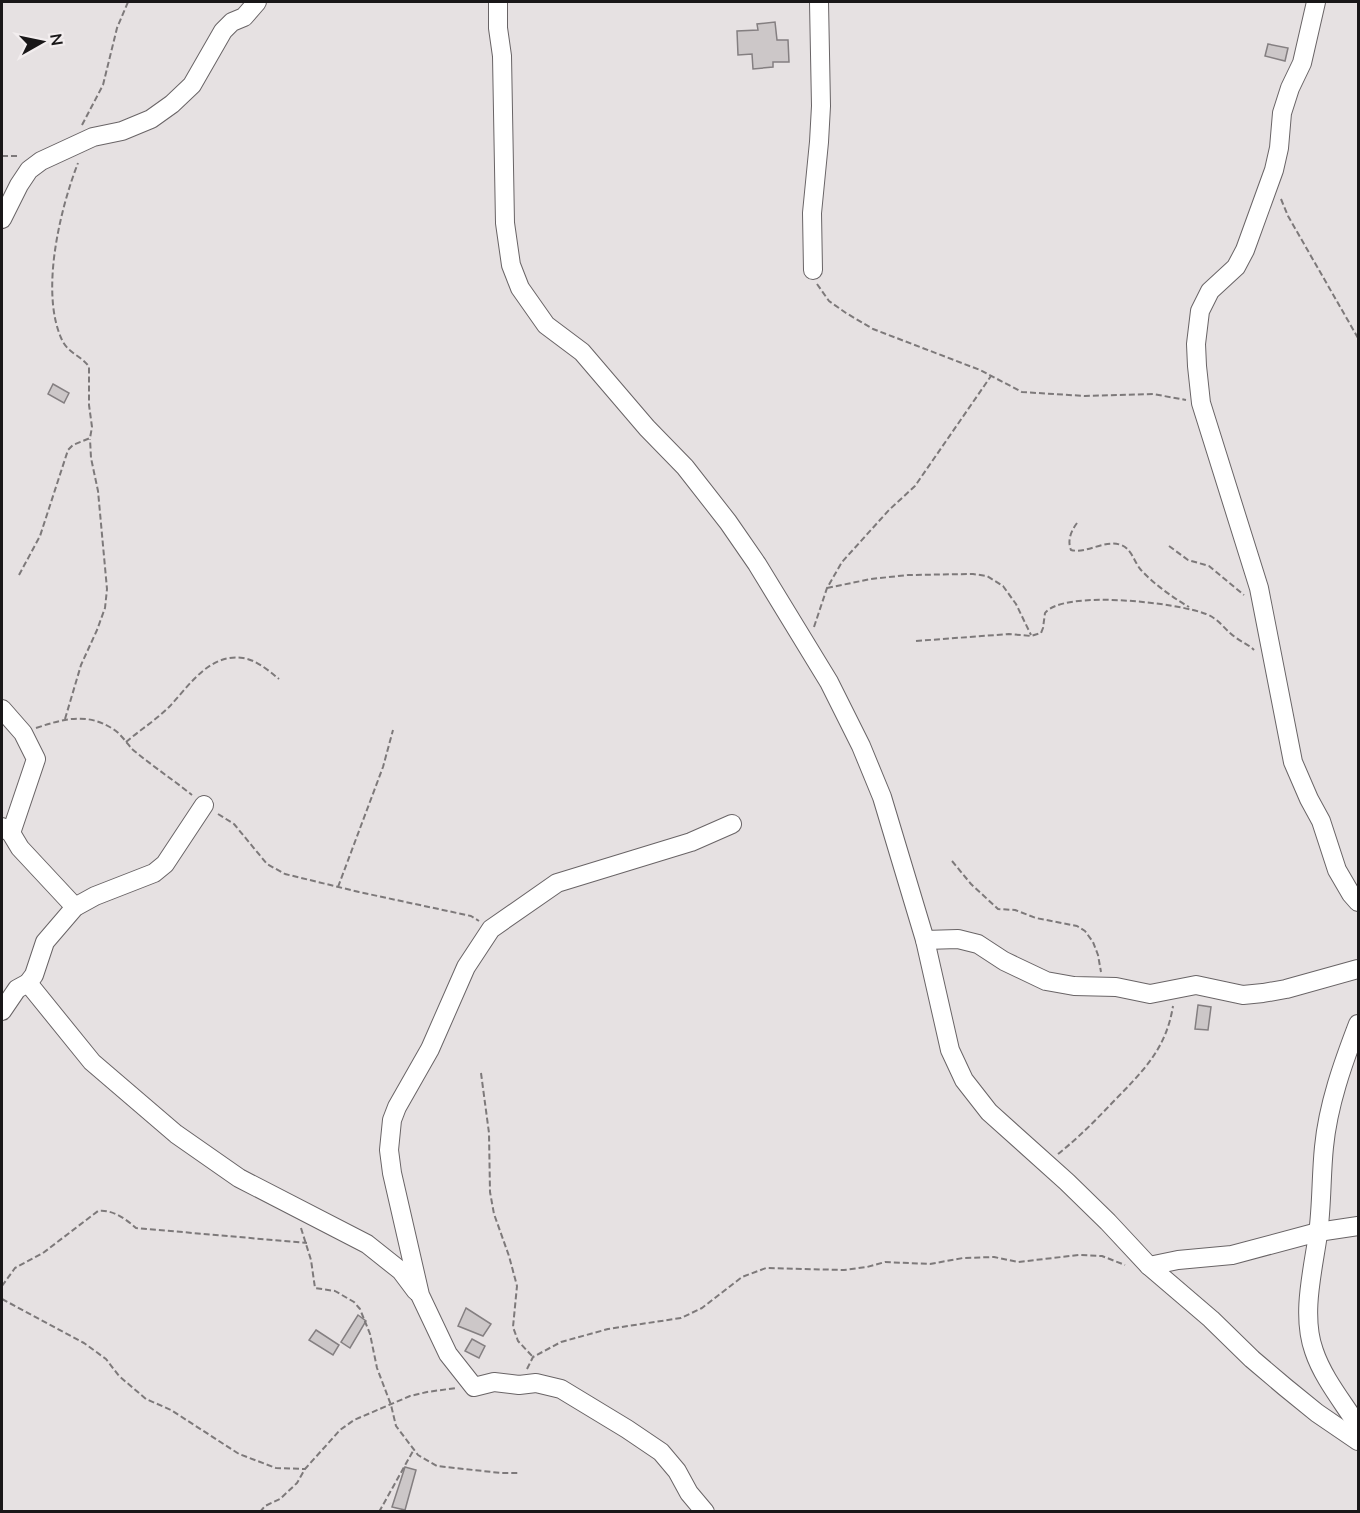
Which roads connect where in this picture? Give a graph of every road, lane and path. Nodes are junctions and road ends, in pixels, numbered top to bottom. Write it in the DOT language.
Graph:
graph roads {
  1 [pos="128,2"];
  2 [pos="257,2"];
  3 [pos="498,2"];
  4 [pos="819,2"];
  5 [pos="1316,2"];
  6 [pos="93,137"];
  7 [pos="70,148"];
  8 [pos="1270,182"];
  9 [pos="2,219"];
  10 [pos="813,270"];
  11 [pos="1359,338"];
  12 [pos="991,376"];
  13 [pos="1201,403"];
  14 [pos="90,438"];
  15 [pos="1077,524"];
  16 [pos="1169,546"];
  17 [pos="19,575"];
  18 [pos="827,588"];
  19 [pos="1191,609"];
  20 [pos="1263,614"];
  21 [pos="1031,636"];
  22 [pos="916,641"];
  23 [pos="809,651"];
  24 [pos="1275,671"];
  25 [pos="279,679"];
  26 [pos="2,709"];
  27 [pos="65,719"];
  28 [pos="393,730"];
  29 [pos="23,733"];
  30 [pos="126,742"];
  31 [pos="204,805"];
  32 [pos="732,824"];
  33 [pos="6,829"];
  34 [pos="952,861"];
  35 [pos="338,887"];
  36 [pos="1359,902"];
  37 [pos="75,907"];
  38 [pos="491,929"];
  39 [pos="925,939"];
  40 [pos="1359,969"];
  41 [pos="28,983"];
  42 [pos="1103,987"];
  43 [pos="1173,989"];
  44 [pos="2,1011"];
  45 [pos="1357,1034"];
  46 [pos="481,1073"];
  47 [pos="1046,1163"];
  48 [pos="1359,1226"];
  49 [pos="301,1228"];
  50 [pos="1318,1233"];
  51 [pos="307,1243"];
  52 [pos="1149,1266"];
  53 [pos="2,1287"];
  54 [pos="420,1295"];
  55 [pos="2,1299"];
  56 [pos="533,1357"];
  57 [pos="519,1384"];
  58 [pos="474,1387"];
  59 [pos="391,1405"];
  60 [pos="1359,1426"];
  61 [pos="1359,1441"];
  62 [pos="413,1451"];
  63 [pos="305,1469"];
  64 [pos="518,1473"];
  65 [pos="689,1492"];
  66 [pos="260,1512"];
  67 [pos="379,1512"];
  68 [pos="696,1512"];
  69 [pos="705,1512"];
  1 -- 7 [label="path"];
  2 -- 6 [label="street"];
  3 -- 23 [label="street"];
  4 -- 10 [label="street"];
  5 -- 8 [label="street"];
  6 -- 7 [label="street"];
  6 -- 14 [label="path"];
  7 -- 9 [label="street"];
  8 -- 11 [label="path"];
  8 -- 13 [label="street"];
  10 -- 12 [label="path"];
  12 -- 13 [label="path"];
  12 -- 18 [label="path"];
  13 -- 20 [label="street"];
  14 -- 17 [label="path"];
  14 -- 27 [label="path"];
  15 -- 19 [label="path"];
  16 -- 20 [label="path"];
  18 -- 21 [label="path"];
  18 -- 23 [label="path"];
  19 -- 21 [label="path"];
  19 -- 24 [label="path"];
  20 -- 24 [label="street"];
  21 -- 22 [label="path"];
  23 -- 39 [label="street"];
  24 -- 36 [label="street"];
  25 -- 30 [label="path"];
  26 -- 29 [label="street"];
  27 -- 29 [label="path"];
  27 -- 30 [label="path"];
  28 -- 35 [label="path"];
  29 -- 33 [label="street"];
  30 -- 31 [label="path"];
  31 -- 35 [label="path"];
  31 -- 37 [label="street"];
  32 -- 38 [label="street"];
  33 -- 37 [label="street"];
  34 -- 42 [label="path"];
  35 -- 38 [label="path"];
  37 -- 41 [label="street"];
  38 -- 54 [label="street"];
  39 -- 42 [label="street"];
  39 -- 47 [label="street"];
  40 -- 43 [label="street"];
  41 -- 44 [label="street"];
  41 -- 54 [label="street"];
  42 -- 43 [label="street"];
  43 -- 47 [label="path"];
  45 -- 50 [label="street"];
  46 -- 56 [label="path"];
  47 -- 52 [label="street"];
  48 -- 50 [label="street"];
  49 -- 51 [label="path"];
  50 -- 52 [label="street"];
  50 -- 60 [label="street"];
  51 -- 53 [label="path"];
  51 -- 59 [label="path"];
  52 -- 56 [label="path"];
  52 -- 61 [label="street"];
  54 -- 58 [label="street"];
  55 -- 63 [label="path"];
  56 -- 57 [label="path"];
  57 -- 58 [label="street"];
  57 -- 65 [label="street"];
  58 -- 59 [label="path"];
  59 -- 62 [label="path"];
  59 -- 63 [label="path"];
  62 -- 64 [label="path"];
  62 -- 67 [label="path"];
  63 -- 66 [label="path"];
  65 -- 68 [label="street"];
  65 -- 69 [label="street"];
}
